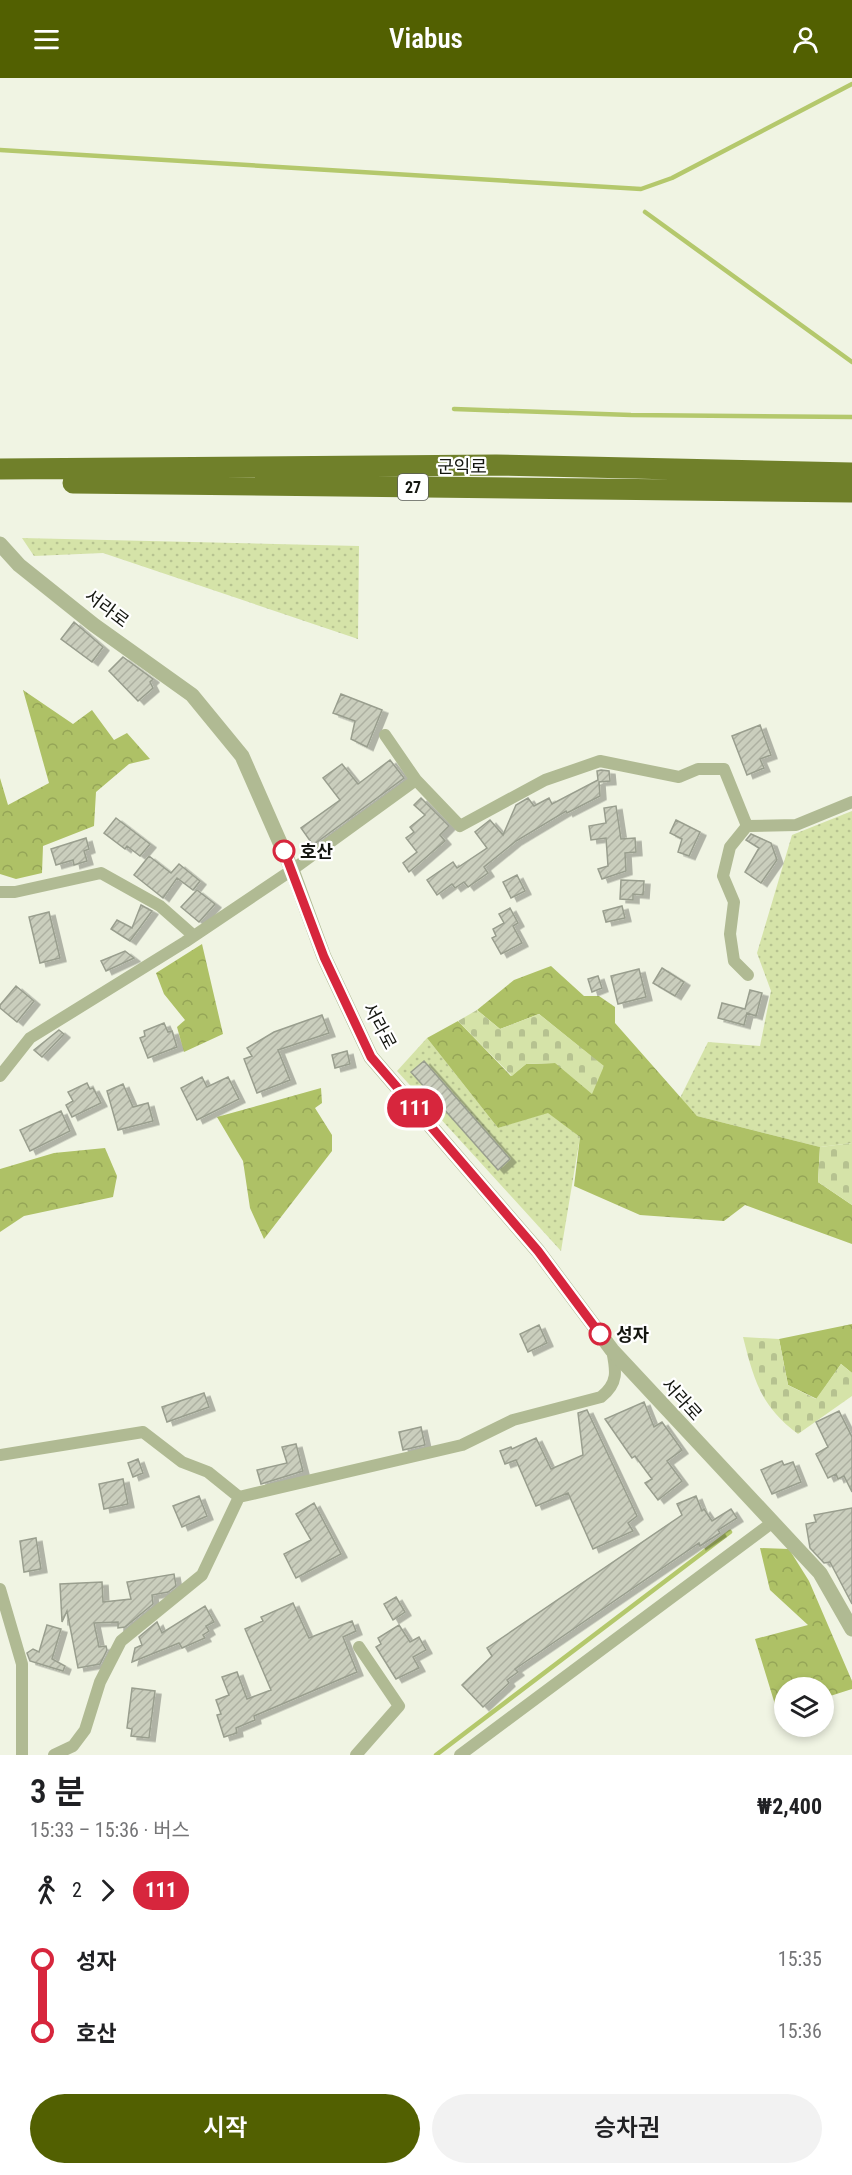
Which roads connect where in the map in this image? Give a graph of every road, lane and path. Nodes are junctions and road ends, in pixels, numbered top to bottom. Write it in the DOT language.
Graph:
graph roads {
  1 [pos="852,473"];
  2 [pos="2,477"];
  3 [pos="852,492"];
  4 [pos="0,544"];
  5 [pos="385,735"];
  6 [pos="416,780"];
  7 [pos="852,801"];
  8 [pos="747,826"];
  9 [pos="292,870"];
  10 [pos="0,892"];
  11 [pos="194,936"];
  12 [pos="748,975"];
  13 [pos="0,1076"];
  14 [pos="612,1350"];
  15 [pos="0,1455"];
  16 [pos="239,1497"];
  17 [pos="773,1522"];
  18 [pos="0,1589"];
  19 [pos="852,1629"];
  20 [pos="359,1647"];
  21 [pos="22,1755"];
  22 [pos="54,1755"];
  23 [pos="356,1755"];
  24 [pos="460,1755"];
  1 -- 2 [label="highway, 군익로"];
  2 -- 3 [label="highway, 군익로 / 27"];
  4 -- 9 [label="street, 서라로"];
  5 -- 6 [label="street"];
  6 -- 8 [label="street"];
  6 -- 9 [label="street"];
  7 -- 8 [label="street"];
  8 -- 12 [label="street"];
  9 -- 11 [label="street"];
  9 -- 14 [label="street, 서라로"];
  10 -- 11 [label="street"];
  11 -- 13 [label="street"];
  14 -- 16 [label="street"];
  14 -- 17 [label="street, 서라로"];
  15 -- 16 [label="street"];
  16 -- 22 [label="street"];
  17 -- 19 [label="street, 서라로"];
  17 -- 24 [label="street"];
  18 -- 21 [label="street"];
  20 -- 23 [label="street"];
}
